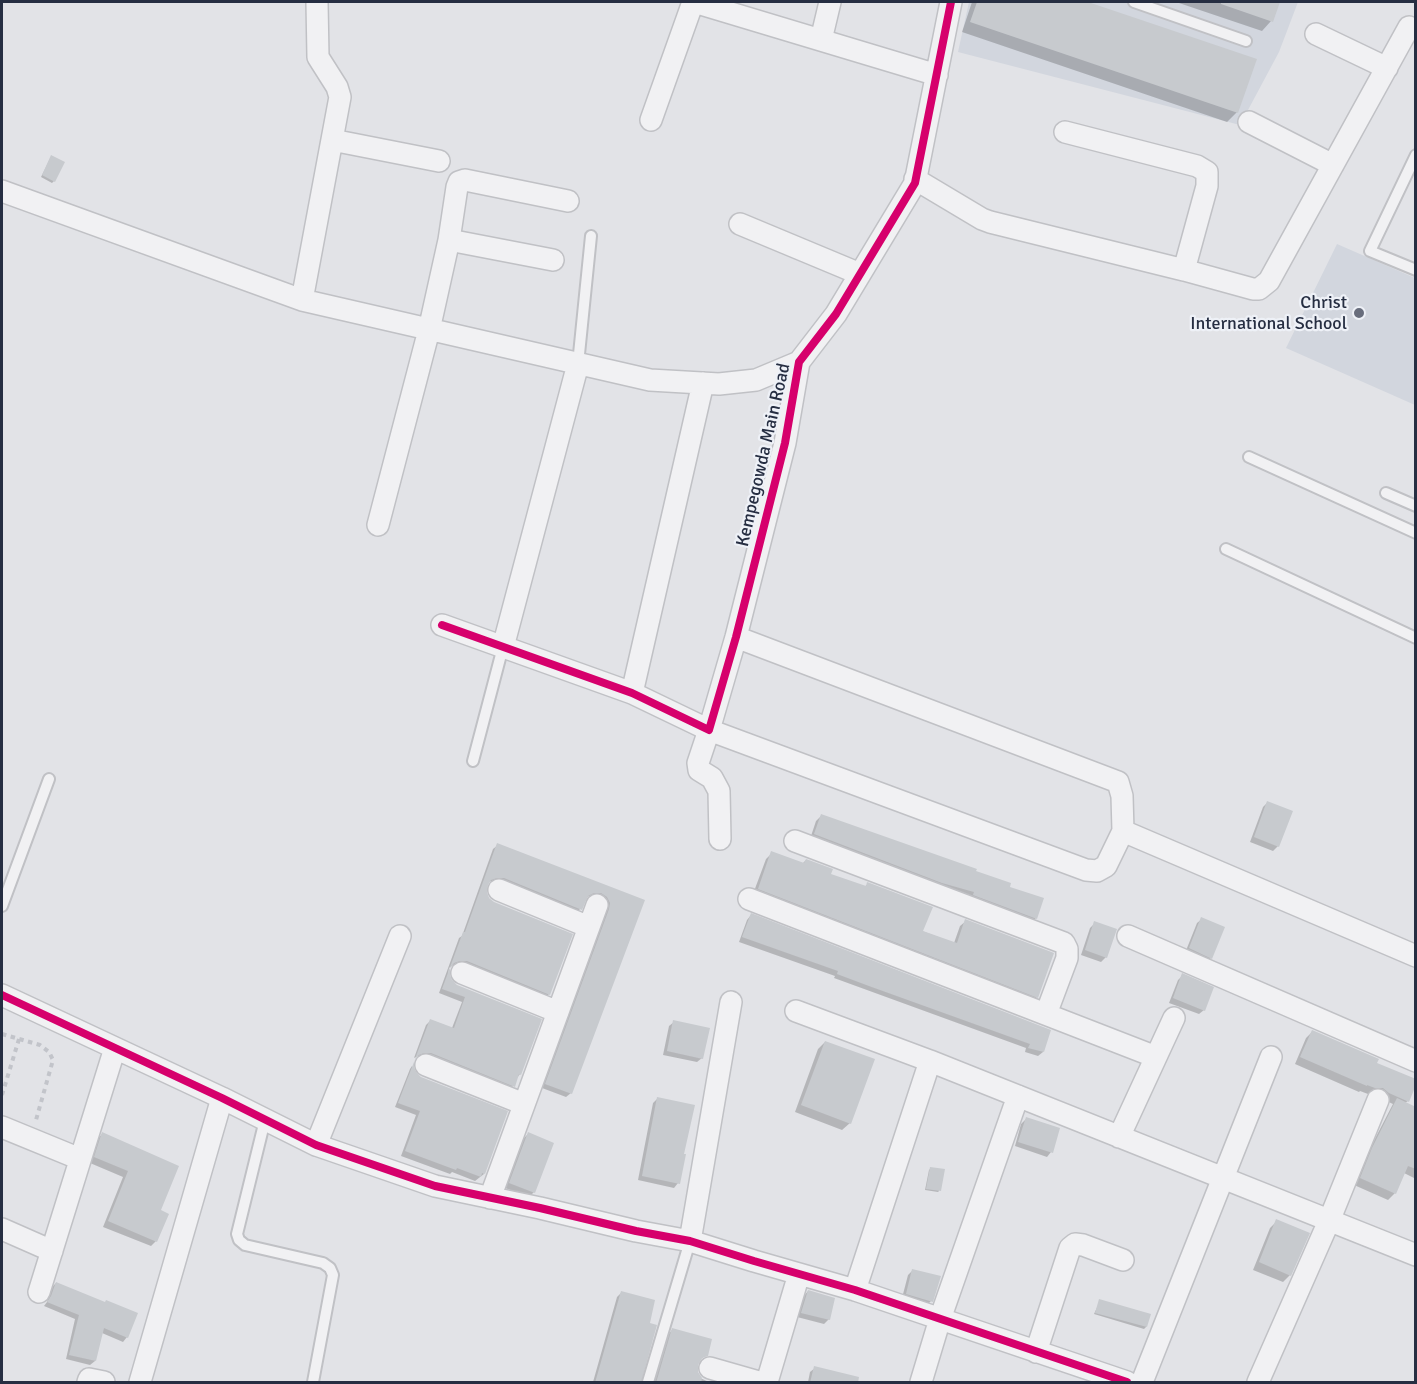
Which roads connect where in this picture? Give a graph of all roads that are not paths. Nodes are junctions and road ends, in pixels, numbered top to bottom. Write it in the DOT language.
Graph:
graph roads {
  1 [pos="317,2"];
  2 [pos="693,2"];
  3 [pos="830,2"];
  4 [pos="951,2"];
  5 [pos="1134,2"];
  6 [pos="732,7"];
  7 [pos="1408,27"];
  8 [pos="1316,34"];
  9 [pos="821,40"];
  10 [pos="1246,41"];
  11 [pos="1387,68"];
  12 [pos="937,75"];
  13 [pos="651,120"];
  14 [pos="1249,122"];
  15 [pos="1065,132"];
  16 [pos="332,140"];
  17 [pos="1416,154"];
  18 [pos="439,161"];
  19 [pos="1333,165"];
  20 [pos="915,179"];
  21 [pos="2,191"];
  22 [pos="568,201"];
  23 [pos="740,224"];
  24 [pos="591,236"];
  25 [pos="448,240"];
  26 [pos="553,260"];
  27 [pos="1184,270"];
  28 [pos="1416,270"];
  29 [pos="860,274"];
  30 [pos="302,300"];
  31 [pos="429,330"];
  32 [pos="799,362"];
  33 [pos="578,364"];
  34 [pos="704,383"];
  35 [pos="1249,457"];
  36 [pos="1386,493"];
  37 [pos="1416,507"];
  38 [pos="378,525"];
  39 [pos="1416,532"];
  40 [pos="1226,549"];
  41 [pos="442,625"];
  42 [pos="736,637"];
  43 [pos="1416,638"];
  44 [pos="503,647"];
  45 [pos="632,693"];
  46 [pos="709,730"];
  47 [pos="473,761"];
  48 [pos="49,779"];
  49 [pos="1123,831"];
  50 [pos="720,839"];
  51 [pos="795,842"];
  52 [pos="499,890"];
  53 [pos="749,899"];
  54 [pos="597,905"];
  55 [pos="2,906"];
  56 [pos="589,927"];
  57 [pos="400,936"];
  58 [pos="1128,936"];
  59 [pos="1416,956"];
  60 [pos="462,974"];
  61 [pos="2,995"];
  62 [pos="731,1002"];
  63 [pos="796,1011"];
  64 [pos="558,1012"];
  65 [pos="1046,1014"];
  66 [pos="1174,1018"];
  67 [pos="115,1048"];
  68 [pos="1156,1057"];
  69 [pos="1271,1057"];
  70 [pos="930,1061"];
  71 [pos="1416,1061"];
  72 [pos="426,1065"];
  73 [pos="1018,1096"];
  74 [pos="222,1098"];
  75 [pos="1378,1100"];
  76 [pos="524,1104"];
  77 [pos="265,1120"];
  78 [pos="2,1127"];
  79 [pos="1119,1137"];
  80 [pos="316,1145"];
  81 [pos="80,1159"];
  82 [pos="1223,1178"];
  83 [pos="490,1198"];
  84 [pos="1329,1221"];
  85 [pos="2,1229"];
  86 [pos="690,1241"];
  87 [pos="52,1251"];
  88 [pos="1416,1255"];
  89 [pos="1123,1260"];
  90 [pos="799,1274"];
  91 [pos="855,1290"];
  92 [pos="39,1292"];
  93 [pos="940,1319"];
  94 [pos="1036,1352"];
  95 [pos="710,1368"];
  96 [pos="88,1383"];
  97 [pos="104,1383"];
  98 [pos="140,1383"];
  99 [pos="313,1383"];
  100 [pos="648,1383"];
  101 [pos="759,1383"];
  102 [pos="767,1383"];
  103 [pos="921,1383"];
  104 [pos="1127,1383"];
  105 [pos="1142,1383"];
  106 [pos="1258,1383"];
  1 -- 16 [label="street"];
  2 -- 6 [label="street"];
  2 -- 13 [label="street"];
  3 -- 9 [label="street"];
  4 -- 12 [label="street, Kempegowda Main Road"];
  5 -- 10 [label="lane"];
  6 -- 9 [label="street"];
  7 -- 11 [label="street"];
  8 -- 11 [label="street"];
  9 -- 12 [label="street"];
  11 -- 19 [label="street"];
  12 -- 20 [label="street, Kempegowda Main Road"];
  14 -- 19 [label="street"];
  15 -- 27 [label="street"];
  16 -- 18 [label="street"];
  16 -- 30 [label="street"];
  17 -- 28 [label="lane"];
  19 -- 27 [label="street"];
  20 -- 27 [label="street"];
  20 -- 29 [label="street, Kempegowda Main Road"];
  21 -- 30 [label="street"];
  22 -- 25 [label="street"];
  23 -- 29 [label="street"];
  24 -- 33 [label="lane"];
  25 -- 26 [label="street"];
  25 -- 31 [label="street"];
  29 -- 32 [label="street, Kempegowda Main Road"];
  30 -- 31 [label="street"];
  31 -- 33 [label="street"];
  31 -- 38 [label="street"];
  32 -- 34 [label="street"];
  32 -- 42 [label="street, Kempegowda Main Road"];
  33 -- 34 [label="street"];
  33 -- 44 [label="street"];
  34 -- 45 [label="street"];
  35 -- 39 [label="lane"];
  36 -- 37 [label="lane"];
  40 -- 43 [label="lane"];
  41 -- 44 [label="street"];
  42 -- 46 [label="street, Kempegowda Main Road"];
  42 -- 49 [label="street"];
  44 -- 45 [label="street"];
  44 -- 47 [label="lane"];
  45 -- 46 [label="street"];
  46 -- 49 [label="street"];
  46 -- 50 [label="street, Kempegowda Main Road"];
  48 -- 55 [label="lane"];
  49 -- 59 [label="street"];
  51 -- 65 [label="street"];
  52 -- 56 [label="street"];
  53 -- 65 [label="street"];
  54 -- 56 [label="street"];
  56 -- 64 [label="street"];
  57 -- 80 [label="street"];
  58 -- 71 [label="street"];
  60 -- 64 [label="street"];
  61 -- 67 [label="street"];
  62 -- 86 [label="street"];
  63 -- 70 [label="street"];
  64 -- 76 [label="street"];
  65 -- 68 [label="street"];
  66 -- 68 [label="street"];
  67 -- 74 [label="street"];
  67 -- 81 [label="street"];
  68 -- 79 [label="street"];
  69 -- 82 [label="street"];
  70 -- 73 [label="street"];
  70 -- 91 [label="street"];
  72 -- 76 [label="street"];
  73 -- 79 [label="street"];
  73 -- 93 [label="street"];
  74 -- 77 [label="street"];
  74 -- 98 [label="street"];
  75 -- 84 [label="street"];
  76 -- 83 [label="street"];
  77 -- 80 [label="street"];
  77 -- 99 [label="lane"];
  78 -- 81 [label="street"];
  79 -- 82 [label="street"];
  80 -- 83 [label="street"];
  81 -- 87 [label="street"];
  82 -- 84 [label="street"];
  82 -- 105 [label="street"];
  83 -- 86 [label="street"];
  84 -- 88 [label="street"];
  84 -- 106 [label="street"];
  85 -- 87 [label="street"];
  86 -- 90 [label="street"];
  86 -- 100 [label="lane"];
  87 -- 92 [label="street"];
  89 -- 94 [label="street"];
  90 -- 91 [label="street"];
  90 -- 102 [label="street"];
  91 -- 93 [label="street"];
  93 -- 94 [label="street"];
  93 -- 103 [label="street"];
  94 -- 104 [label="street"];
  95 -- 101 [label="street"];
  96 -- 97 [label="street"];
}
